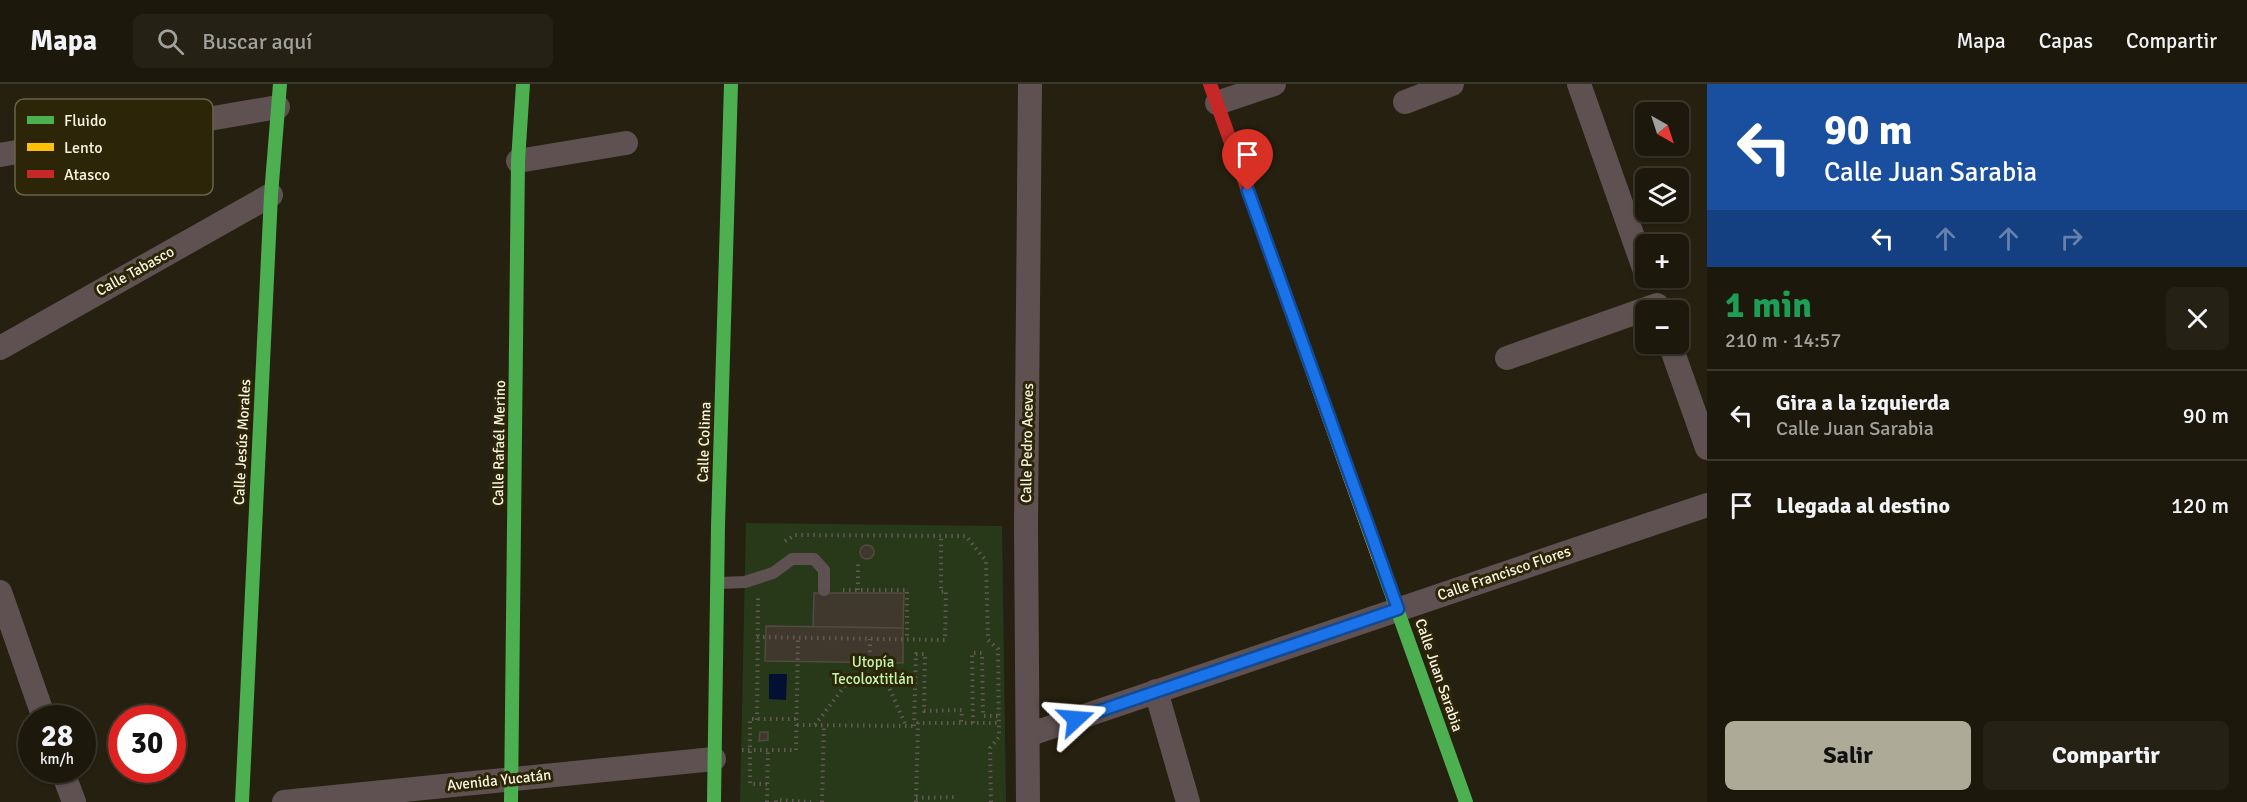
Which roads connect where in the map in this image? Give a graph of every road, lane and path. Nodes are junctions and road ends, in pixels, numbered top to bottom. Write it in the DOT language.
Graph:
graph roads {
  1 [pos="523,84"];
  2 [pos="731,84"];
  3 [pos="1030,84"];
  4 [pos="1274,84"];
  5 [pos="1452,84"];
  6 [pos="1580,84"];
  7 [pos="1214,93"];
  8 [pos="279,96"];
  9 [pos="1405,102"];
  10 [pos="213,110"];
  11 [pos="626,143"];
  12 [pos="15,152"];
  13 [pos="0,155"];
  14 [pos="518,161"];
  15 [pos="271,195"];
  16 [pos="1635,244"];
  17 [pos="1635,315"];
  18 [pos="0,348"];
  19 [pos="1674,354"];
  20 [pos="1507,358"];
  21 [pos="1707,448"];
  22 [pos="1707,505"];
  23 [pos="941,536"];
  24 [pos="858,560"];
  25 [pos="763,577"];
  26 [pos="717,583"];
  27 [pos="824,590"];
  28 [pos="858,590"];
  29 [pos="0,592"];
  30 [pos="1398,609"];
  31 [pos="757,637"];
  32 [pos="798,638"];
  33 [pos="870,639"];
  34 [pos="907,639"];
  35 [pos="869,676"];
  36 [pos="1156,691"];
  37 [pos="39,705"];
  38 [pos="999,716"];
  39 [pos="796,719"];
  40 [pos="757,720"];
  41 [pos="962,723"];
  42 [pos="973,723"];
  43 [pos="988,723"];
  44 [pos="797,725"];
  45 [pos="815,725"];
  46 [pos="824,725"];
  47 [pos="906,726"];
  48 [pos="916,726"];
  49 [pos="1028,735"];
  50 [pos="768,750"];
  51 [pos="750,751"];
  52 [pos="714,755"];
  53 [pos="67,783"];
  54 [pos="767,784"];
  55 [pos="511,790"];
  56 [pos="955,797"];
  57 [pos="916,800"];
  58 [pos="74,802"];
  59 [pos="242,802"];
  60 [pos="284,802"];
  61 [pos="714,802"];
  62 [pos="767,802"];
  63 [pos="776,802"];
  64 [pos="812,802"];
  65 [pos="822,802"];
  66 [pos="991,802"];
  67 [pos="1028,802"];
  68 [pos="1188,802"];
  69 [pos="1466,802"];
  1 -- 14 [label="street, Calle Rafaél Merino"];
  2 -- 26 [label="street, Calle Colima"];
  3 -- 49 [label="street, Calle Pedro Aceves"];
  4 -- 7 [label="street"];
  5 -- 9 [label="street"];
  6 -- 16 [label="street"];
  7 -- 30 [label="street, Calle Juan Sarabia"];
  8 -- 10 [label="street"];
  8 -- 15 [label="street, Calle Jesús Morales"];
  11 -- 14 [label="street"];
  12 -- 13 [label="street"];
  14 -- 55 [label="street, Calle Rafaél Merino"];
  15 -- 18 [label="street, Calle Tabasco"];
  15 -- 59 [label="street, Calle Jesús Morales"];
  17 -- 20 [label="street"];
  19 -- 21 [label="street"];
  22 -- 30 [label="street, Calle Francisco Flores"];
  23 -- 25 [label="path"];
  23 -- 34 [label="path"];
  23 -- 38 [label="path"];
  24 -- 28 [label="path"];
  25 -- 26 [label="lane"];
  25 -- 27 [label="lane"];
  25 -- 31 [label="path"];
  26 -- 52 [label="street, Calle Colima"];
  27 -- 28 [label="path"];
  28 -- 34 [label="path"];
  29 -- 37 [label="street"];
  30 -- 36 [label="street, Calle Francisco Flores"];
  30 -- 69 [label="street, Calle Juan Sarabia"];
  31 -- 32 [label="path"];
  31 -- 40 [label="path"];
  32 -- 33 [label="path"];
  32 -- 39 [label="path"];
  33 -- 34 [label="path"];
  33 -- 35 [label="path"];
  35 -- 45 [label="path"];
  35 -- 47 [label="path"];
  36 -- 49 [label="street, Calle Francisco Flores"];
  36 -- 68 [label="street"];
  38 -- 42 [label="path"];
  38 -- 66 [label="path"];
  39 -- 40 [label="path"];
  39 -- 44 [label="path"];
  40 -- 51 [label="path"];
  41 -- 42 [label="path"];
  41 -- 48 [label="path"];
  41 -- 48 [label="path"];
  42 -- 43 [label="path"];
  44 -- 45 [label="path"];
  44 -- 50 [label="path"];
  45 -- 46 [label="path"];
  46 -- 47 [label="path"];
  46 -- 65 [label="path"];
  47 -- 48 [label="path"];
  48 -- 57 [label="path"];
  49 -- 67 [label="street, Calle Pedro Aceves"];
  50 -- 51 [label="path"];
  50 -- 54 [label="path"];
  51 -- 52 [label="path"];
  51 -- 54 [label="path"];
  52 -- 55 [label="street, Avenida Yucatán"];
  52 -- 61 [label="street, Calle Colima"];
  53 -- 58 [label="street"];
  54 -- 62 [label="path"];
  55 -- 60 [label="street, Avenida Yucatán"];
  56 -- 57 [label="path"];
  63 -- 64 [label="path"];
}
